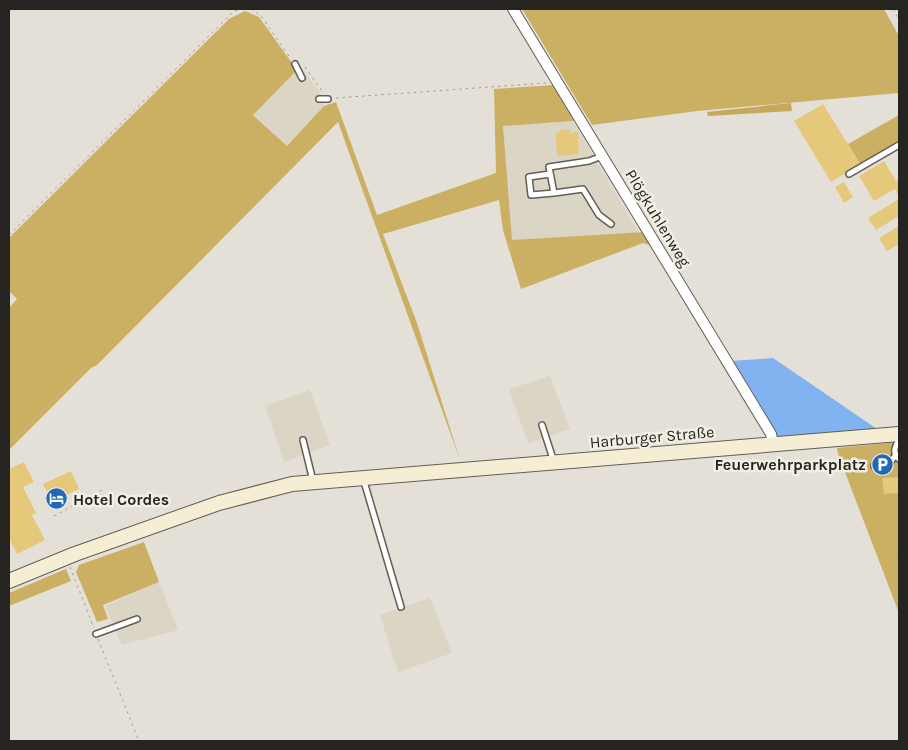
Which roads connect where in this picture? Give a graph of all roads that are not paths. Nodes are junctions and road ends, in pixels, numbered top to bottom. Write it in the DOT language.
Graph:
graph roads {
  1 [pos="513,9"];
  2 [pos="295,64"];
  3 [pos="302,78"];
  4 [pos="328,98"];
  5 [pos="319,99"];
  6 [pos="899,145"];
  7 [pos="603,156"];
  8 [pos="550,174"];
  9 [pos="849,174"];
  10 [pos="554,193"];
  11 [pos="611,224"];
  12 [pos="542,425"];
  13 [pos="899,434"];
  14 [pos="303,440"];
  15 [pos="899,441"];
  16 [pos="773,444"];
  17 [pos="897,457"];
  18 [pos="554,462"];
  19 [pos="874,466"];
  20 [pos="363,478"];
  21 [pos="313,482"];
  22 [pos="9,581"];
  23 [pos="402,607"];
  24 [pos="137,619"];
  25 [pos="96,634"];
  1 -- 7 [label="street, Plögkuhlenweg"];
  2 -- 3 [label="lane"];
  4 -- 5 [label="lane"];
  6 -- 9 [label="lane"];
  7 -- 8 [label="lane"];
  7 -- 16 [label="street, Plögkuhlenweg"];
  8 -- 10 [label="lane"];
  8 -- 10 [label="lane"];
  10 -- 11 [label="lane"];
  12 -- 18 [label="lane"];
  13 -- 15 [label="lane"];
  13 -- 16 [label="street, Harburger Straße"];
  14 -- 21 [label="lane"];
  15 -- 17 [label="lane"];
  16 -- 18 [label="street, Harburger Straße"];
  17 -- 19 [label="lane"];
  18 -- 20 [label="street, Harburger Straße"];
  20 -- 21 [label="street, Harburger Straße"];
  20 -- 23 [label="lane"];
  21 -- 22 [label="street, Harburger Straße"];
  24 -- 25 [label="lane"];
}
